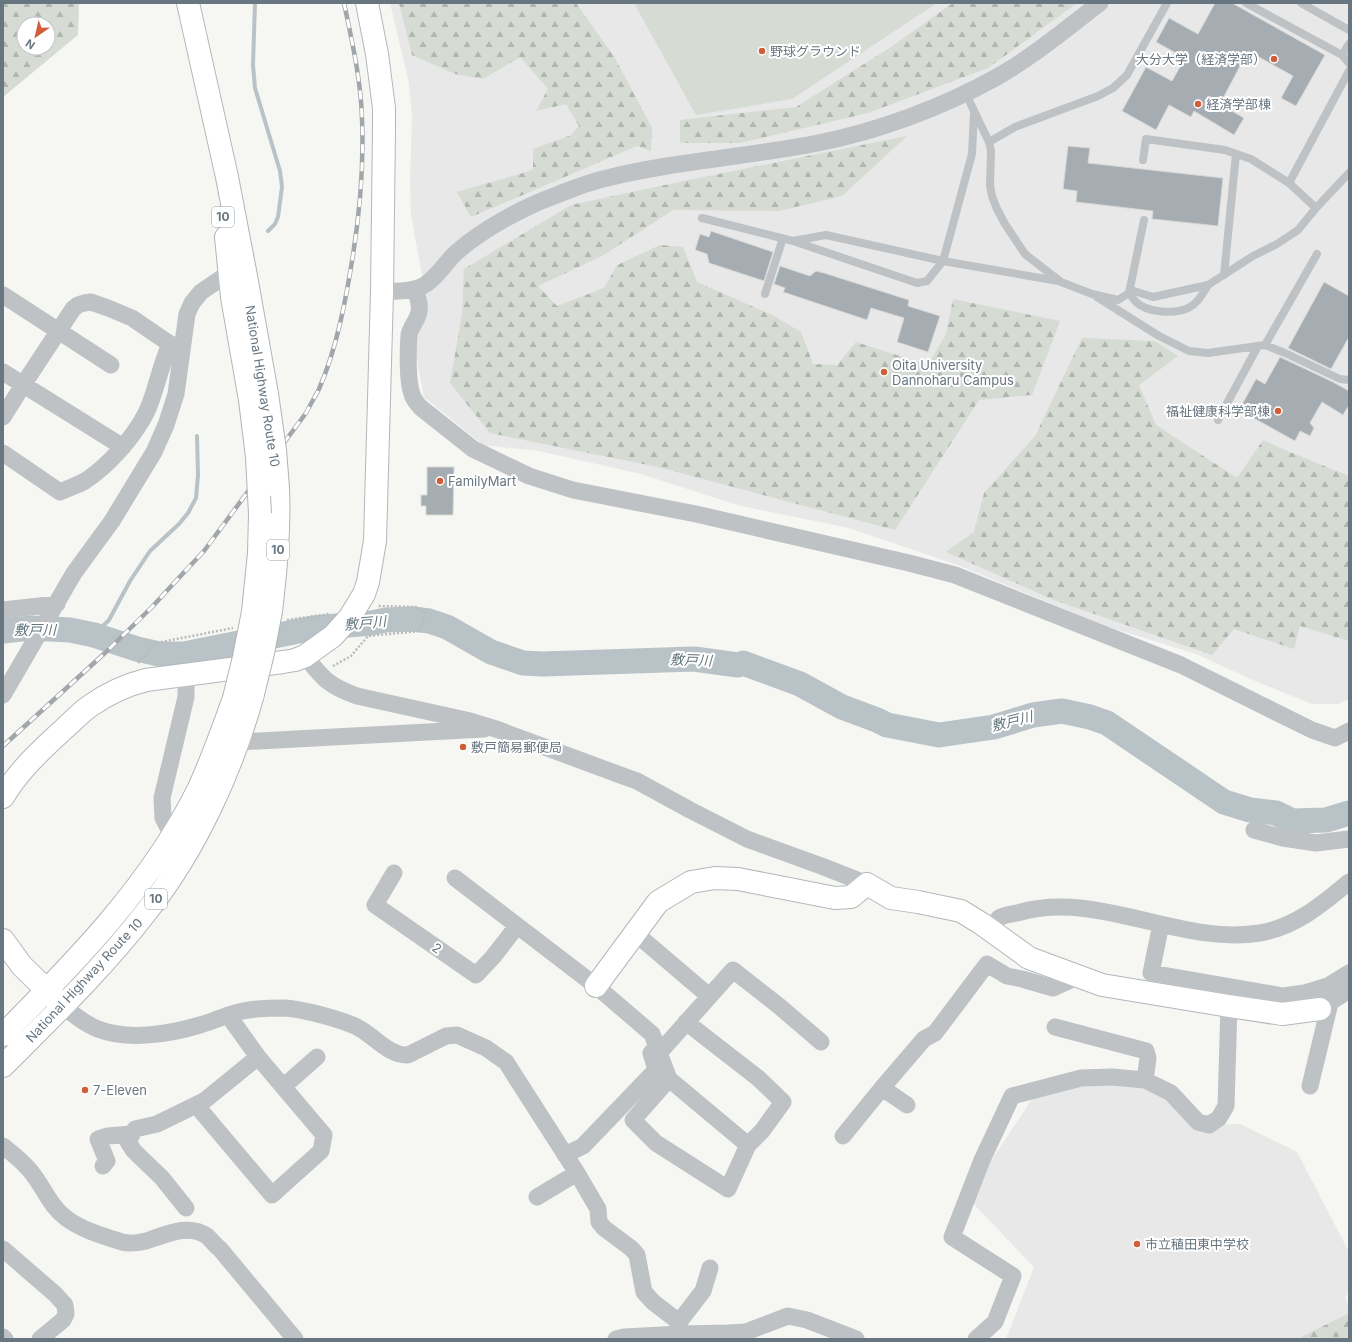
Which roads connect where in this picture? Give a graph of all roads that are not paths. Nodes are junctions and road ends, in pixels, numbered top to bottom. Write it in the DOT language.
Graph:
graph roads {
  1 [pos="188,3"];
  2 [pos="367,3"];
  3 [pos="1100,3"];
  4 [pos="1167,3"];
  5 [pos="1246,3"];
  6 [pos="1301,3"];
  7 [pos="1349,30"];
  8 [pos="1349,44"];
  9 [pos="1342,55"];
  10 [pos="1349,63"];
  11 [pos="1349,71"];
  12 [pos="965,92"];
  13 [pos="974,110"];
  14 [pos="989,142"];
  15 [pos="1236,154"];
  16 [pos="1143,160"];
  17 [pos="1349,173"];
  18 [pos="1289,183"];
  19 [pos="1316,208"];
  20 [pos="702,218"];
  21 [pos="1144,220"];
  22 [pos="783,238"];
  23 [pos="793,241"];
  24 [pos="1317,254"];
  25 [pos="943,261"];
  26 [pos="238,274"];
  27 [pos="1224,275"];
  28 [pos="1061,282"];
  29 [pos="1208,285"];
  30 [pos="415,289"];
  31 [pos="382,292"];
  32 [pos="1129,293"];
  33 [pos="765,294"];
  34 [pos="1092,294"];
  35 [pos="3,295"];
  36 [pos="58,331"];
  37 [pos="176,345"];
  38 [pos="1261,345"];
  39 [pos="111,365"];
  40 [pos="3,372"];
  41 [pos="1349,380"];
  42 [pos="23,385"];
  43 [pos="258,397"];
  44 [pos="3,417"];
  45 [pos="1218,420"];
  46 [pos="123,447"];
  47 [pos="3,453"];
  48 [pos="54,609"];
  49 [pos="3,610"];
  50 [pos="262,612"];
  51 [pos="305,656"];
  52 [pos="186,674"];
  53 [pos="3,695"];
  54 [pos="243,696"];
  55 [pos="496,729"];
  56 [pos="1349,731"];
  57 [pos="238,742"];
  58 [pos="3,797"];
  59 [pos="1254,830"];
  60 [pos="172,835"];
  61 [pos="1349,839"];
  62 [pos="394,874"];
  63 [pos="455,878"];
  64 [pos="1349,882"];
  65 [pos="867,884"];
  66 [pos="1161,924"];
  67 [pos="517,926"];
  68 [pos="991,931"];
  69 [pos="635,933"];
  70 [pos="3,940"];
  71 [pos="1349,974"];
  72 [pos="1079,976"];
  73 [pos="596,986"];
  74 [pos="1349,990"];
  75 [pos="47,991"];
  76 [pos="709,996"];
  77 [pos="63,1006"];
  78 [pos="1229,1006"];
  79 [pos="1325,1006"];
  80 [pos="228,1015"];
  81 [pos="686,1022"];
  82 [pos="1055,1027"];
  83 [pos="3,1036"];
  84 [pos="821,1042"];
  85 [pos="658,1050"];
  86 [pos="258,1057"];
  87 [pos="317,1057"];
  88 [pos="3,1066"];
  89 [pos="669,1079"];
  90 [pos="1146,1080"];
  91 [pos="1310,1086"];
  92 [pos="283,1087"];
  93 [pos="882,1088"];
  94 [pos="196,1105"];
  95 [pos="907,1105"];
  96 [pos="132,1134"];
  97 [pos="843,1136"];
  98 [pos="748,1145"];
  99 [pos="3,1146"];
  100 [pos="565,1155"];
  101 [pos="103,1166"];
  102 [pos="577,1173"];
  103 [pos="537,1197"];
  104 [pos="186,1208"];
  105 [pos="3,1249"];
  106 [pos="710,1268"];
  107 [pos="679,1328"];
  108 [pos="40,1339"];
  109 [pos="295,1339"];
  110 [pos="616,1339"];
  111 [pos="856,1339"];
  112 [pos="976,1339"];
  1 -- 26 [label="main road, National Highway Route 10 / 10"];
  2 -- 31 [label="main road"];
  3 -- 12 [label="street"];
  4 -- 14 [label="lane"];
  5 -- 9 [label="lane"];
  6 -- 7 [label="lane"];
  8 -- 9 [label="lane"];
  9 -- 10 [label="lane"];
  11 -- 18 [label="lane"];
  12 -- 13 [label="lane"];
  12 -- 30 [label="street"];
  13 -- 14 [label="lane"];
  13 -- 25 [label="lane"];
  14 -- 28 [label="lane"];
  15 -- 16 [label="lane"];
  15 -- 18 [label="lane"];
  15 -- 27 [label="lane"];
  17 -- 19 [label="lane"];
  18 -- 19 [label="lane"];
  19 -- 27 [label="lane"];
  20 -- 22 [label="lane"];
  21 -- 32 [label="lane"];
  22 -- 23 [label="lane"];
  22 -- 33 [label="lane"];
  23 -- 25 [label="lane"];
  23 -- 25 [label="lane"];
  24 -- 38 [label="lane"];
  25 -- 28 [label="lane"];
  26 -- 37 [label="street"];
  26 -- 43 [label="main road, National Highway Route 10 / 10"];
  27 -- 29 [label="lane"];
  28 -- 34 [label="lane"];
  29 -- 32 [label="lane"];
  29 -- 32 [label="lane"];
  30 -- 31 [label="street"];
  30 -- 56 [label="street"];
  31 -- 51 [label="main road"];
  32 -- 34 [label="lane"];
  34 -- 38 [label="lane"];
  35 -- 36 [label="street"];
  36 -- 37 [label="street"];
  36 -- 39 [label="street"];
  36 -- 42 [label="street"];
  37 -- 46 [label="street"];
  37 -- 48 [label="street"];
  38 -- 41 [label="lane"];
  38 -- 45 [label="lane"];
  40 -- 42 [label="street"];
  42 -- 44 [label="street"];
  42 -- 46 [label="street"];
  43 -- 50 [label="main road, National Highway Route 10 / 10, bridge"];
  43 -- 50 [label="main road, National Highway Route 10 / 10, bridge"];
  46 -- 47 [label="street"];
  48 -- 49 [label="street"];
  48 -- 53 [label="street"];
  50 -- 54 [label="main road, National Highway Route 10 / 10, bridge"];
  51 -- 52 [label="main road"];
  51 -- 55 [label="street"];
  52 -- 58 [label="main road"];
  52 -- 60 [label="street"];
  54 -- 57 [label="main road, National Highway Route 10 / 10"];
  54 -- 60 [label="main road, National Highway Route 10 / 10"];
  55 -- 57 [label="street"];
  55 -- 65 [label="street"];
  57 -- 77 [label="main road, National Highway Route 10 / 10"];
  59 -- 61 [label="street"];
  60 -- 75 [label="main road, National Highway Route 10 / 10"];
  62 -- 67 [label="street, 2"];
  63 -- 67 [label="street"];
  64 -- 66 [label="street"];
  65 -- 68 [label="main road"];
  65 -- 69 [label="main road"];
  66 -- 68 [label="street"];
  66 -- 71 [label="street"];
  67 -- 73 [label="street"];
  68 -- 72 [label="main road"];
  69 -- 73 [label="main road"];
  69 -- 76 [label="street"];
  70 -- 75 [label="main road"];
  72 -- 78 [label="main road"];
  72 -- 93 [label="street"];
  73 -- 85 [label="street"];
  74 -- 79 [label="street"];
  75 -- 77 [label="main road"];
  75 -- 83 [label="main road, National Highway Route 10 / 10"];
  76 -- 81 [label="street"];
  76 -- 84 [label="street"];
  77 -- 80 [label="street"];
  77 -- 88 [label="main road, National Highway Route 10 / 10"];
  78 -- 79 [label="main road"];
  78 -- 90 [label="street"];
  79 -- 91 [label="street"];
  80 -- 86 [label="street"];
  80 -- 100 [label="street"];
  81 -- 85 [label="street"];
  81 -- 98 [label="street"];
  82 -- 90 [label="street"];
  85 -- 89 [label="street"];
  85 -- 100 [label="street"];
  86 -- 92 [label="street"];
  86 -- 94 [label="street"];
  87 -- 92 [label="street"];
  89 -- 98 [label="street"];
  89 -- 98 [label="street"];
  90 -- 112 [label="street"];
  92 -- 94 [label="street"];
  93 -- 95 [label="street"];
  93 -- 97 [label="street"];
  94 -- 96 [label="street"];
  96 -- 101 [label="street"];
  96 -- 104 [label="street"];
  99 -- 109 [label="street"];
  100 -- 102 [label="street"];
  102 -- 103 [label="street"];
  102 -- 107 [label="street"];
  105 -- 108 [label="street"];
  106 -- 107 [label="street"];
  107 -- 110 [label="street"];
  107 -- 111 [label="street"];
}
